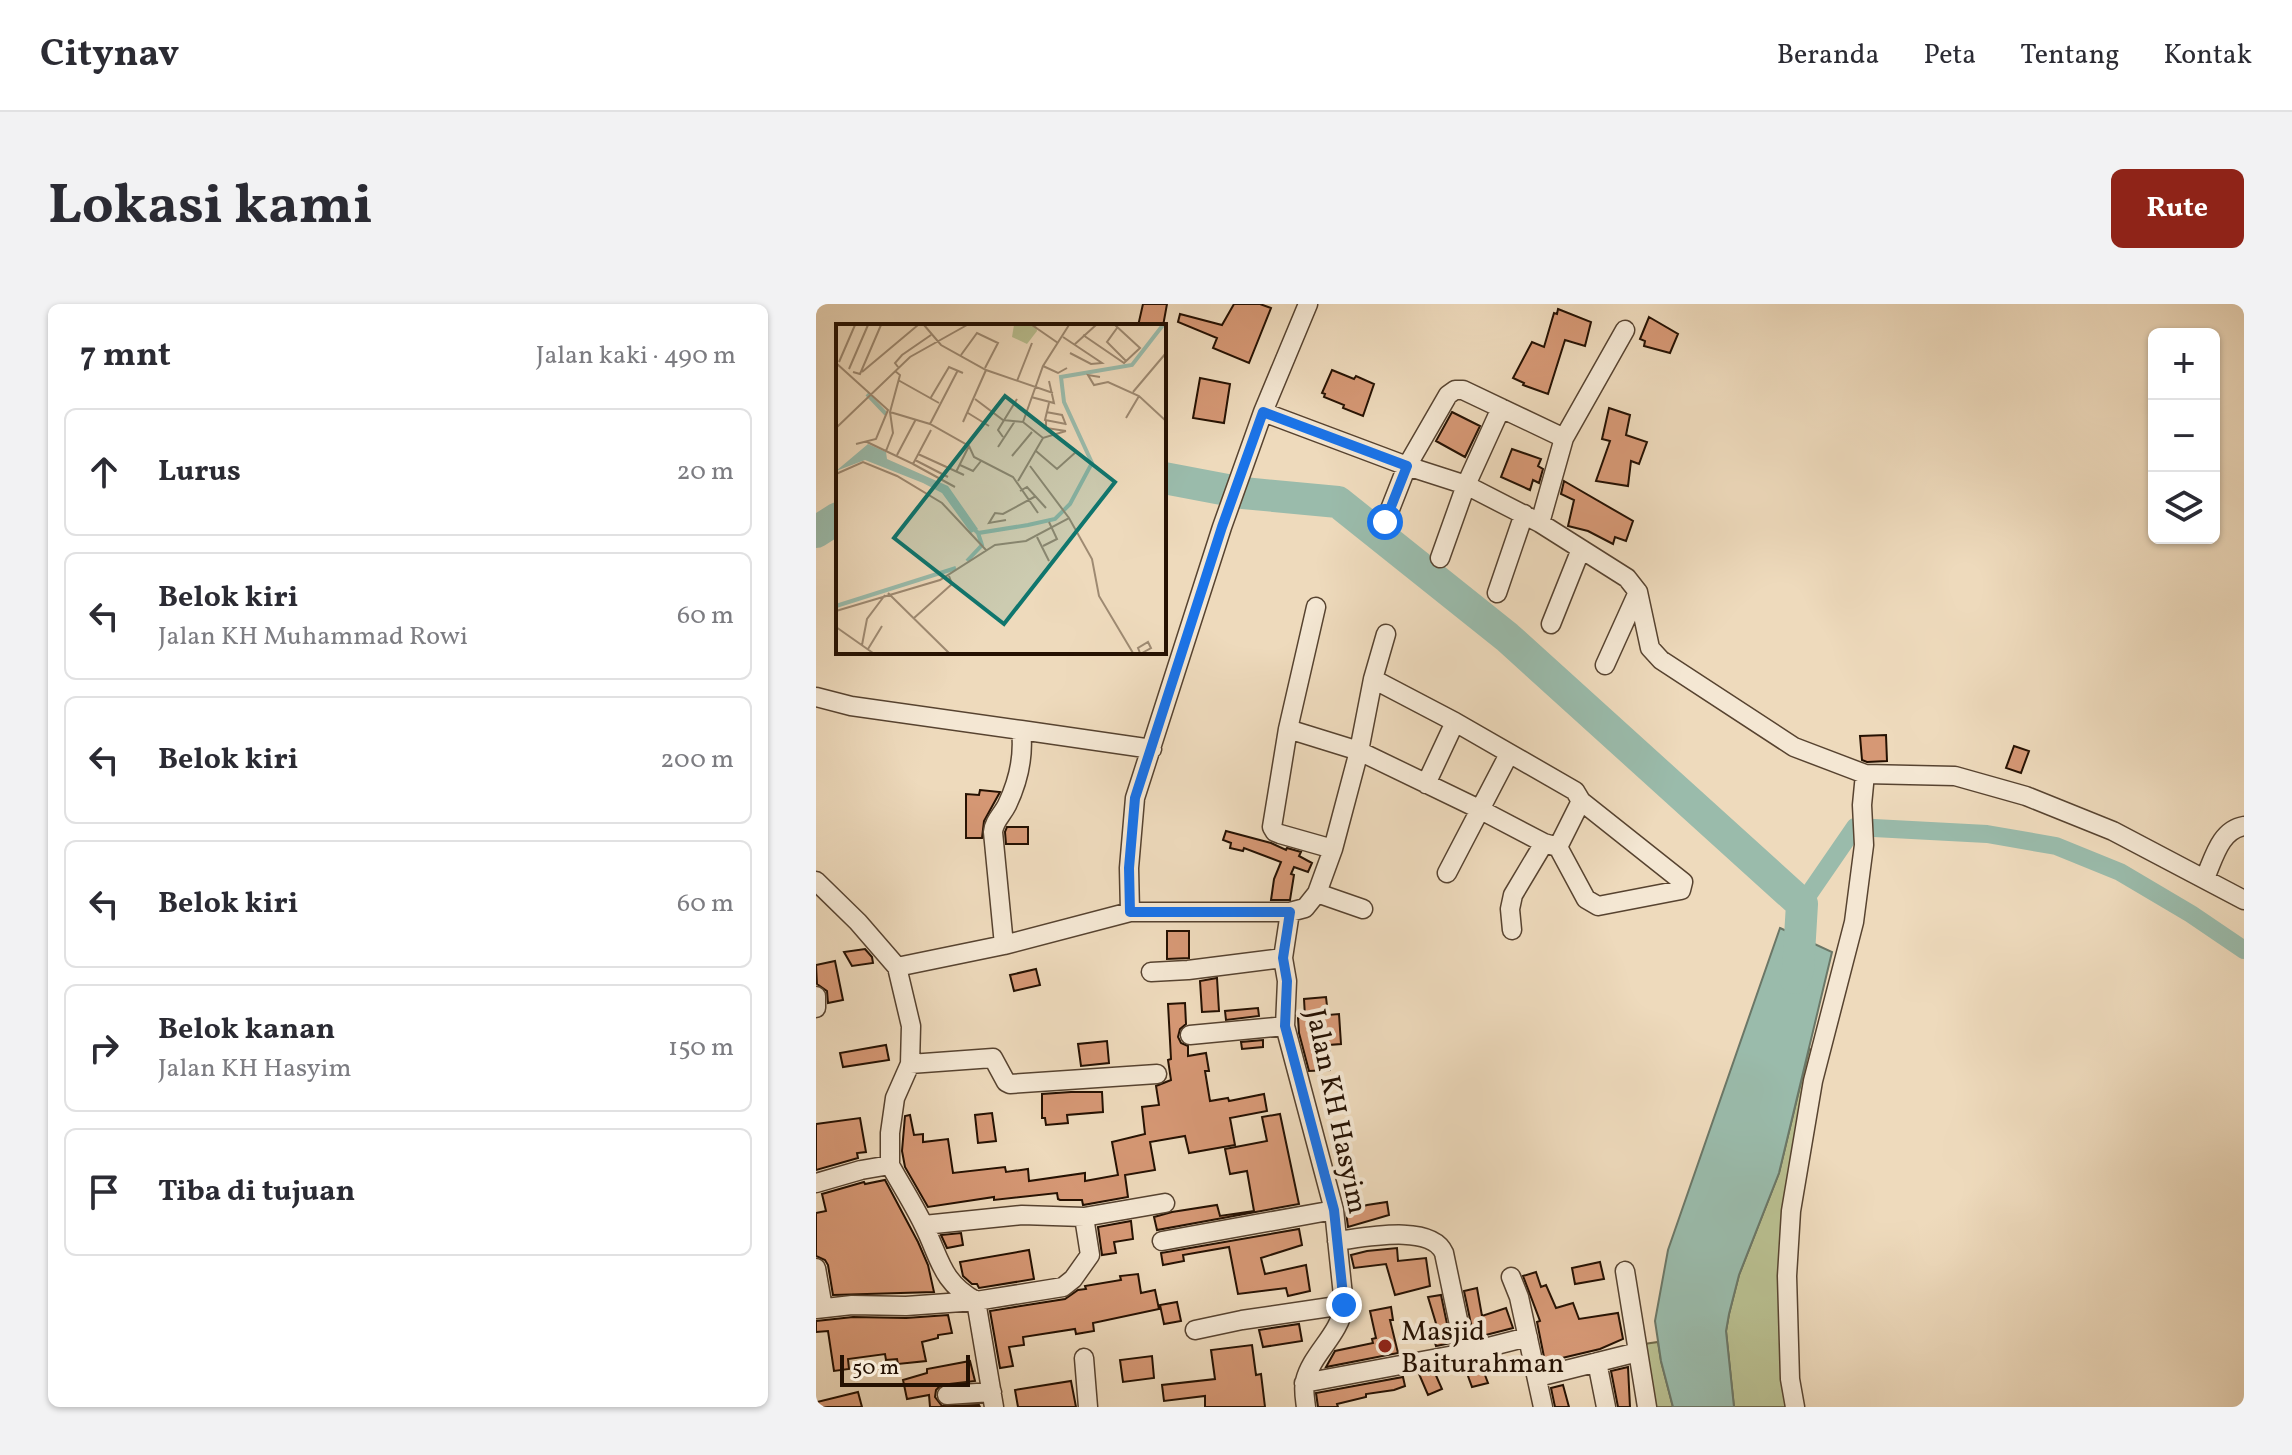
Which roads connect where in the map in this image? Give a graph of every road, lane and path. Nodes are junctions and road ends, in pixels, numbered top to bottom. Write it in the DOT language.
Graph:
graph roads {
  1 [pos="1308,304"];
  2 [pos="1625,330"];
  3 [pos="1501,408"];
  4 [pos="1263,412"];
  5 [pos="1564,438"];
  6 [pos="1407,466"];
  7 [pos="1466,485"];
  8 [pos="1532,518"];
  9 [pos="1385,522"];
  10 [pos="1581,549"];
  11 [pos="1440,558"];
  12 [pos="1638,592"];
  13 [pos="1497,593"];
  14 [pos="1316,607"];
  15 [pos="1551,624"];
  16 [pos="1386,634"];
  17 [pos="1605,665"];
  18 [pos="1373,679"];
  19 [pos="816,697"];
  20 [pos="1455,722"];
  21 [pos="1288,729"];
  22 [pos="1021,730"];
  23 [pos="1152,749"];
  24 [pos="1359,751"];
  25 [pos="1509,754"];
  26 [pos="1865,774"];
  27 [pos="1426,784"];
  28 [pos="1581,801"];
  29 [pos="1479,809"];
  30 [pos="2244,826"];
  31 [pos="1551,845"];
  32 [pos="1333,849"];
  33 [pos="1447,873"];
  34 [pos="2205,878"];
  35 [pos="816,881"];
  36 [pos="1317,893"];
  37 [pos="2244,900"];
  38 [pos="1363,909"];
  39 [pos="1130,912"];
  40 [pos="1290,912"];
  41 [pos="1512,930"];
  42 [pos="1004,945"];
  43 [pos="1283,958"];
  44 [pos="897,967"];
  45 [pos="1151,972"];
  46 [pos="816,996"];
  47 [pos="816,1008"];
  48 [pos="1285,1026"];
  49 [pos="1190,1035"];
  50 [pos="910,1064"];
  51 [pos="1157,1074"];
  52 [pos="890,1165"];
  53 [pos="816,1183"];
  54 [pos="1165,1203"];
  55 [pos="1334,1210"];
  56 [pos="1084,1217"];
  57 [pos="924,1225"];
  58 [pos="1162,1241"];
  59 [pos="1337,1241"];
  60 [pos="816,1268"];
  61 [pos="1625,1271"];
  62 [pos="1511,1277"];
  63 [pos="976,1301"];
  64 [pos="1344,1305"];
  65 [pos="820,1309"];
  66 [pos="1195,1330"];
  67 [pos="1528,1337"];
  68 [pos="1638,1352"];
  69 [pos="1465,1353"];
  70 [pos="1084,1358"];
  71 [pos="1597,1362"];
  72 [pos="1538,1377"];
  73 [pos="1304,1383"];
  74 [pos="947,1395"];
  75 [pos="993,1400"];
  76 [pos="1088,1407"];
  77 [pos="1306,1407"];
  78 [pos="1543,1407"];
  79 [pos="1606,1407"];
  80 [pos="1647,1407"];
  81 [pos="1795,1407"];
  1 -- 4 [label="street"];
  2 -- 5 [label="street"];
  3 -- 5 [label="street"];
  3 -- 6 [label="street"];
  3 -- 7 [label="street"];
  4 -- 6 [label="street"];
  4 -- 23 [label="street"];
  5 -- 8 [label="street"];
  6 -- 7 [label="street"];
  6 -- 9 [label="street"];
  7 -- 8 [label="street"];
  7 -- 11 [label="street"];
  8 -- 10 [label="street"];
  8 -- 13 [label="street"];
  10 -- 12 [label="street"];
  10 -- 15 [label="street"];
  12 -- 17 [label="street"];
  12 -- 26 [label="street"];
  14 -- 21 [label="street"];
  16 -- 18 [label="street"];
  18 -- 20 [label="street"];
  18 -- 24 [label="street"];
  19 -- 22 [label="street"];
  20 -- 25 [label="street"];
  20 -- 27 [label="street"];
  21 -- 24 [label="street"];
  21 -- 32 [label="street"];
  22 -- 23 [label="street"];
  22 -- 42 [label="street"];
  23 -- 39 [label="street"];
  24 -- 27 [label="street"];
  24 -- 32 [label="street"];
  25 -- 28 [label="street"];
  25 -- 29 [label="street"];
  26 -- 34 [label="street"];
  26 -- 81 [label="street"];
  27 -- 29 [label="street"];
  28 -- 31 [label="street"];
  28 -- 31 [label="street"];
  29 -- 31 [label="street"];
  29 -- 33 [label="street"];
  30 -- 34 [label="street"];
  31 -- 41 [label="street"];
  32 -- 36 [label="street"];
  34 -- 37 [label="street"];
  35 -- 44 [label="street"];
  36 -- 38 [label="street"];
  36 -- 40 [label="street"];
  39 -- 40 [label="street"];
  39 -- 42 [label="street"];
  40 -- 43 [label="street, Jalan KH Hasyim"];
  42 -- 44 [label="street"];
  43 -- 45 [label="street"];
  43 -- 48 [label="street, Jalan KH Hasyim"];
  44 -- 50 [label="street"];
  46 -- 47 [label="street"];
  48 -- 49 [label="street"];
  48 -- 55 [label="street, Jalan KH Hasyim"];
  50 -- 51 [label="street"];
  50 -- 52 [label="street"];
  52 -- 53 [label="street"];
  52 -- 57 [label="street"];
  54 -- 56 [label="street"];
  55 -- 58 [label="street"];
  55 -- 59 [label="street, Jalan KH Hasyim"];
  56 -- 57 [label="street"];
  56 -- 63 [label="street"];
  57 -- 63 [label="street"];
  59 -- 64 [label="street, Jalan KH Hasyim"];
  59 -- 69 [label="street"];
  60 -- 65 [label="street"];
  61 -- 68 [label="street"];
  62 -- 67 [label="street"];
  63 -- 65 [label="street"];
  63 -- 75 [label="street"];
  64 -- 66 [label="street"];
  64 -- 73 [label="street, Jalan KH Hasyim"];
  67 -- 69 [label="street"];
  67 -- 72 [label="street"];
  68 -- 71 [label="street"];
  68 -- 80 [label="street"];
  69 -- 73 [label="street"];
  70 -- 76 [label="street"];
  71 -- 72 [label="street"];
  71 -- 79 [label="street"];
  72 -- 78 [label="street"];
  73 -- 77 [label="street"];
  74 -- 75 [label="street"];
}
